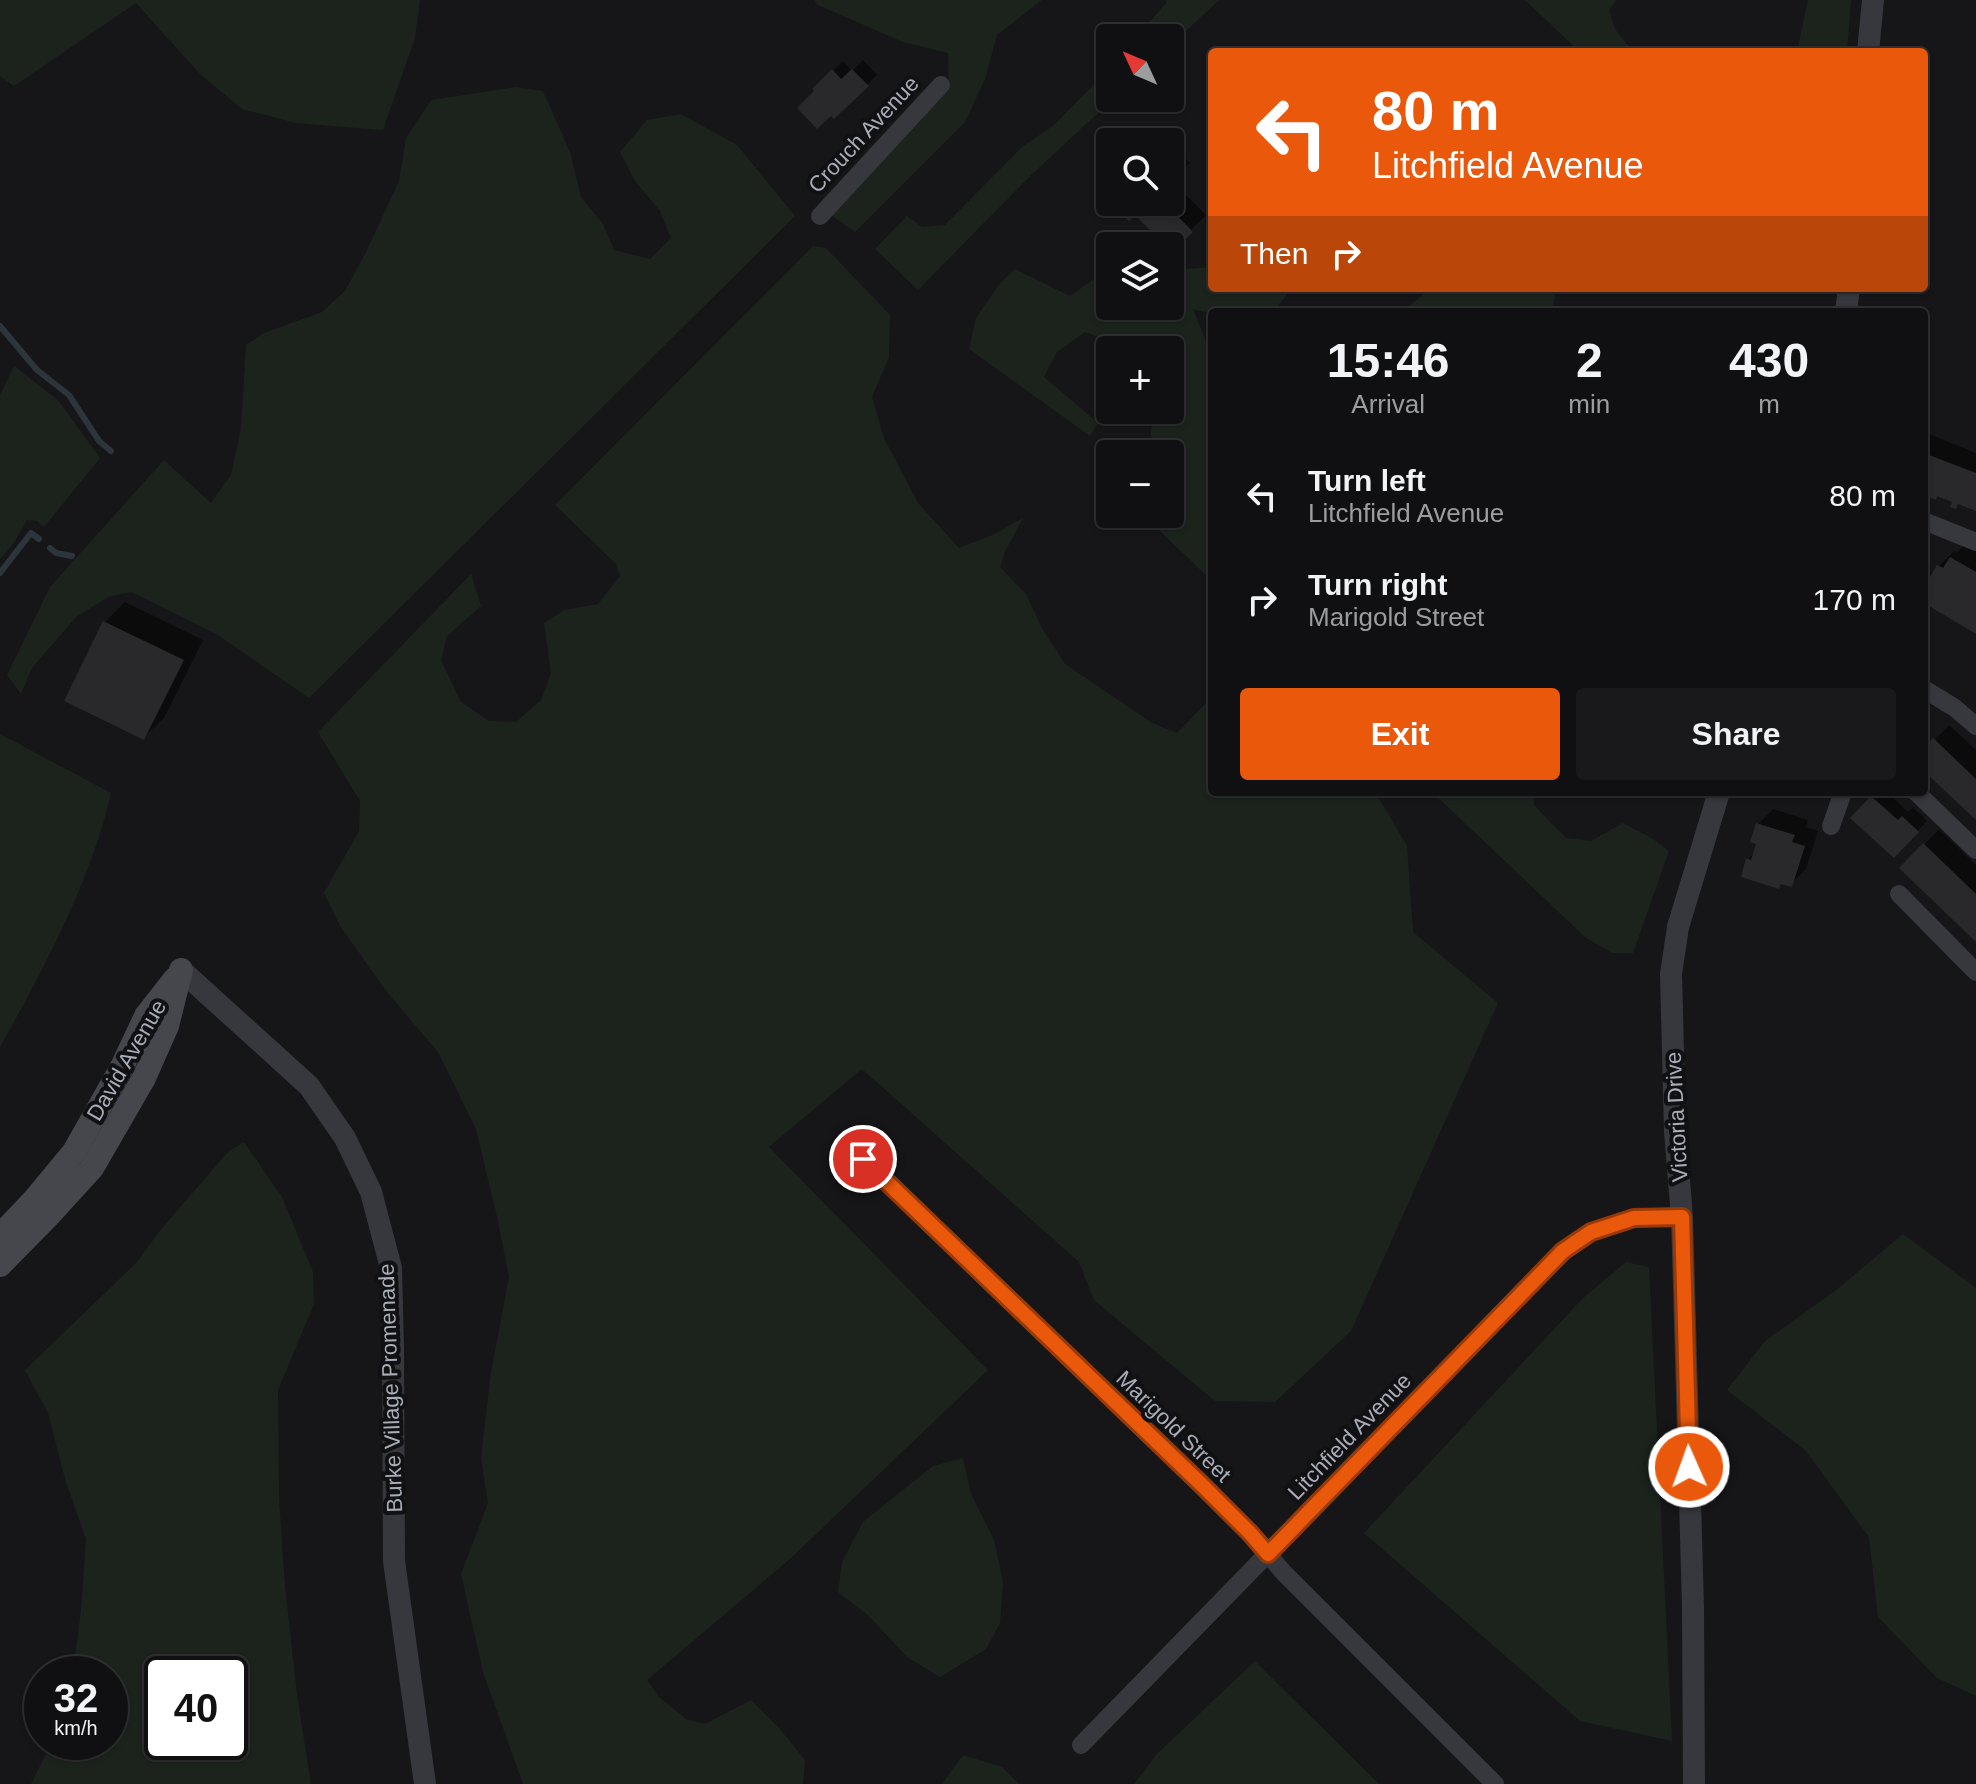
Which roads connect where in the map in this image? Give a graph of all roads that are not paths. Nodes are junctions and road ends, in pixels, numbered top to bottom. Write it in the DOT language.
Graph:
graph roads {
  1 [pos="1873,0"];
  2 [pos="1868,48"];
  3 [pos="941,85"];
  4 [pos="820,216"];
  5 [pos="1928,529"];
  6 [pos="1976,542"];
  7 [pos="1928,691"];
  8 [pos="1976,726"];
  9 [pos="1718,796"];
  10 [pos="1842,796"];
  11 [pos="1920,796"];
  12 [pos="1831,826"];
  13 [pos="1976,850"];
  14 [pos="1899,894"];
  15 [pos="181,970"];
  16 [pos="1976,972"];
  17 [pos="847,1143"];
  18 [pos="1682,1217"];
  19 [pos="0,1236"];
  20 [pos="0,1265"];
  21 [pos="1268,1554"];
  22 [pos="1081,1745"];
  23 [pos="425,1784"];
  24 [pos="1495,1784"];
  25 [pos="1694,1784"];
  1 -- 2 [label="street"];
  3 -- 4 [label="street, Crouch Avenue"];
  5 -- 6 [label="street"];
  7 -- 8 [label="street"];
  9 -- 18 [label="street, Victoria Drive"];
  10 -- 12 [label="street"];
  11 -- 13 [label="street"];
  14 -- 16 [label="street"];
  15 -- 19 [label="main road, David Avenue"];
  15 -- 20 [label="main road, David Avenue"];
  15 -- 23 [label="street, Burke Village Promenade"];
  17 -- 21 [label="street, Marigold Street"];
  18 -- 21 [label="street, Litchfield Avenue"];
  18 -- 25 [label="street, Victoria Drive"];
  21 -- 22 [label="street, Litchfield Avenue"];
  21 -- 24 [label="street, Marigold Street"];
}
